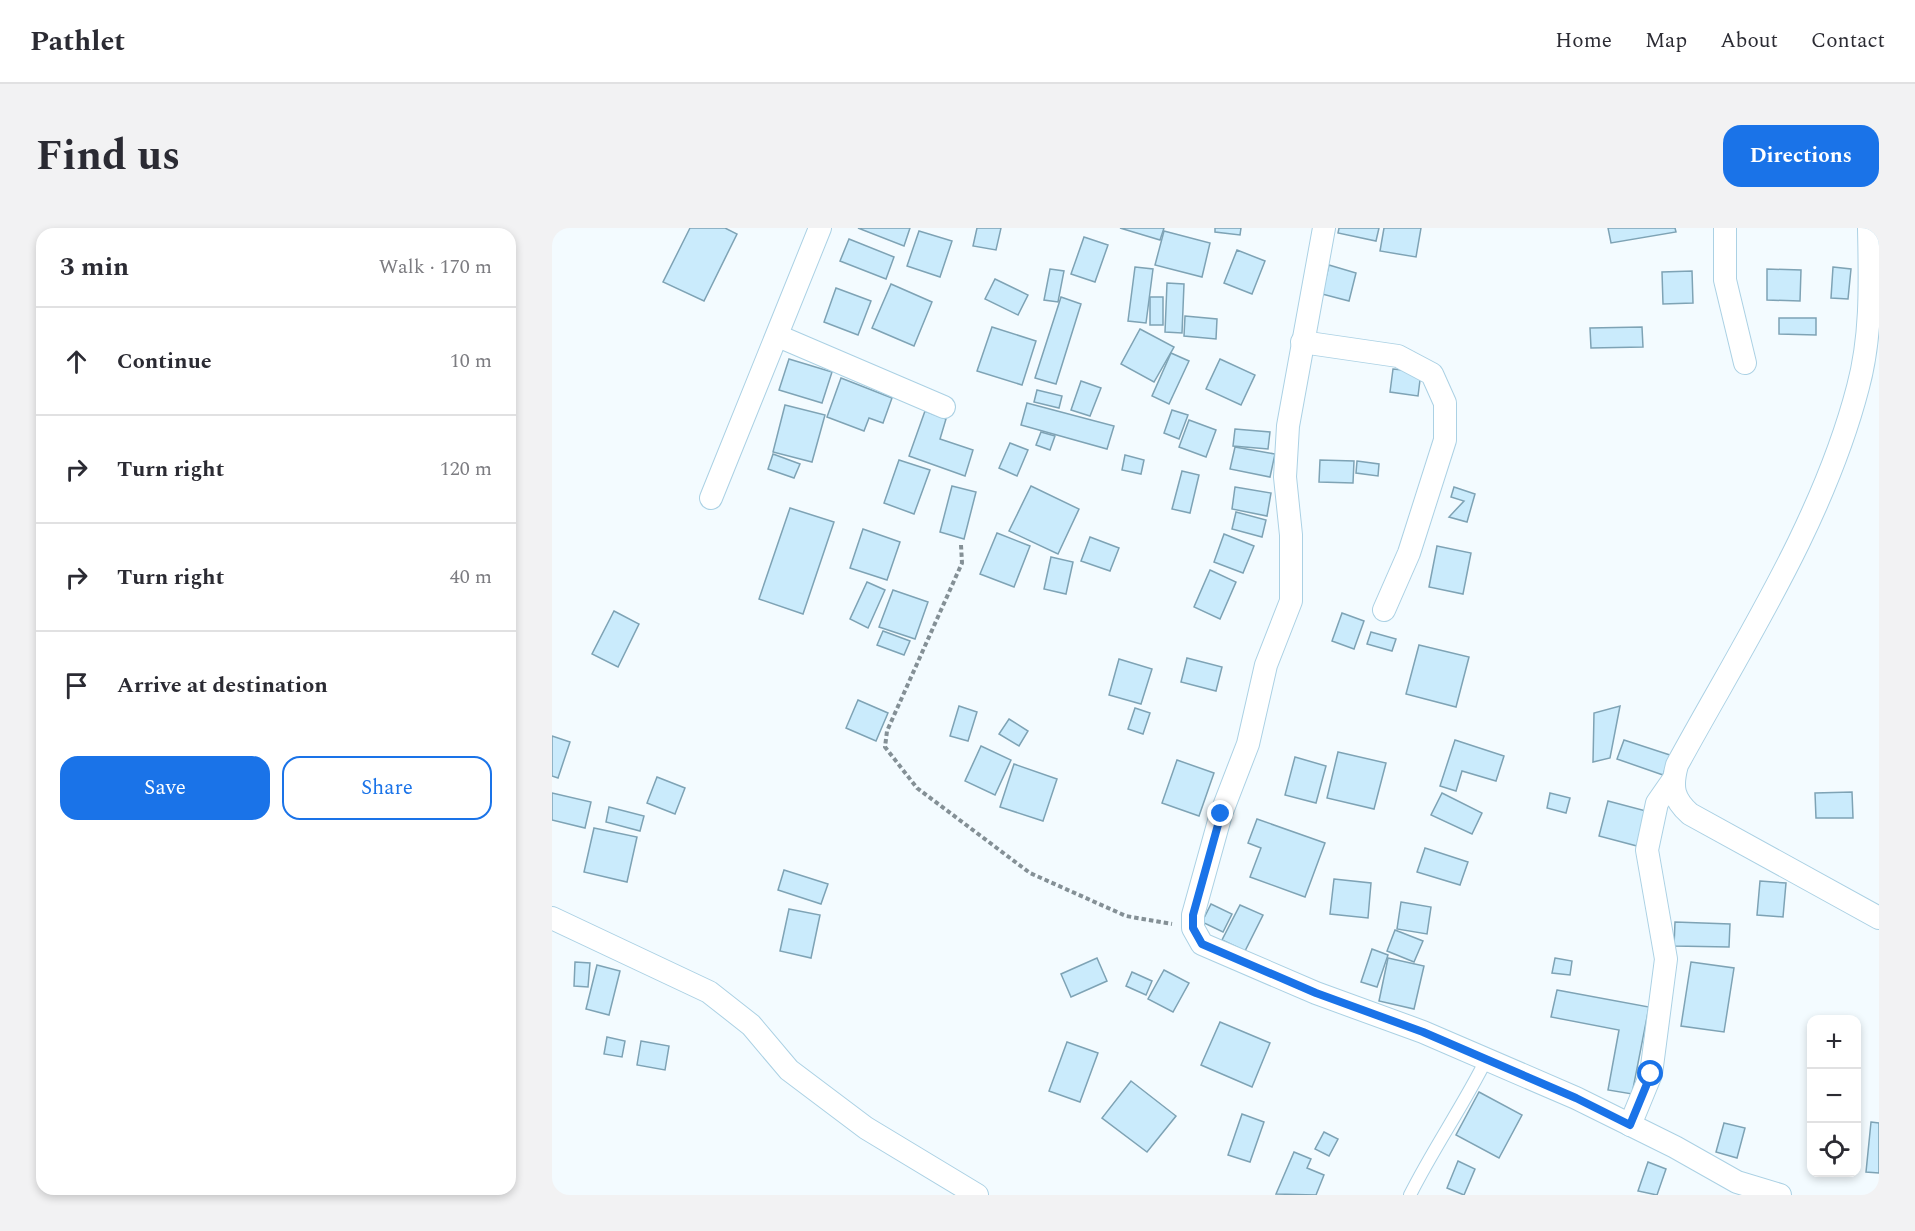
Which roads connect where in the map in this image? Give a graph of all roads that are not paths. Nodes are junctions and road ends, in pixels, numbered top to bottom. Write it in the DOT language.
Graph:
graph roads {
  1 [pos="820,228"];
  2 [pos="1324,228"];
  3 [pos="1725,228"];
  4 [pos="1869,228"];
  5 [pos="778,336"];
  6 [pos="1302,342"];
  7 [pos="1745,363"];
  8 [pos="944,407"];
  9 [pos="711,498"];
  10 [pos="1384,610"];
  11 [pos="1673,780"];
  12 [pos="552,918"];
  13 [pos="1879,918"];
  14 [pos="1486,1060"];
  15 [pos="1630,1125"];
  16 [pos="977,1195"];
  17 [pos="1410,1195"];
  18 [pos="1780,1195"];
  1 -- 5 [label="street"];
  2 -- 6 [label="street"];
  3 -- 7 [label="street"];
  4 -- 11 [label="street"];
  5 -- 8 [label="street"];
  5 -- 9 [label="street"];
  6 -- 10 [label="street"];
  6 -- 14 [label="street"];
  11 -- 13 [label="street"];
  11 -- 15 [label="street"];
  12 -- 16 [label="street"];
  14 -- 15 [label="street"];
  14 -- 17 [label="lane"];
  15 -- 18 [label="street"];
}
